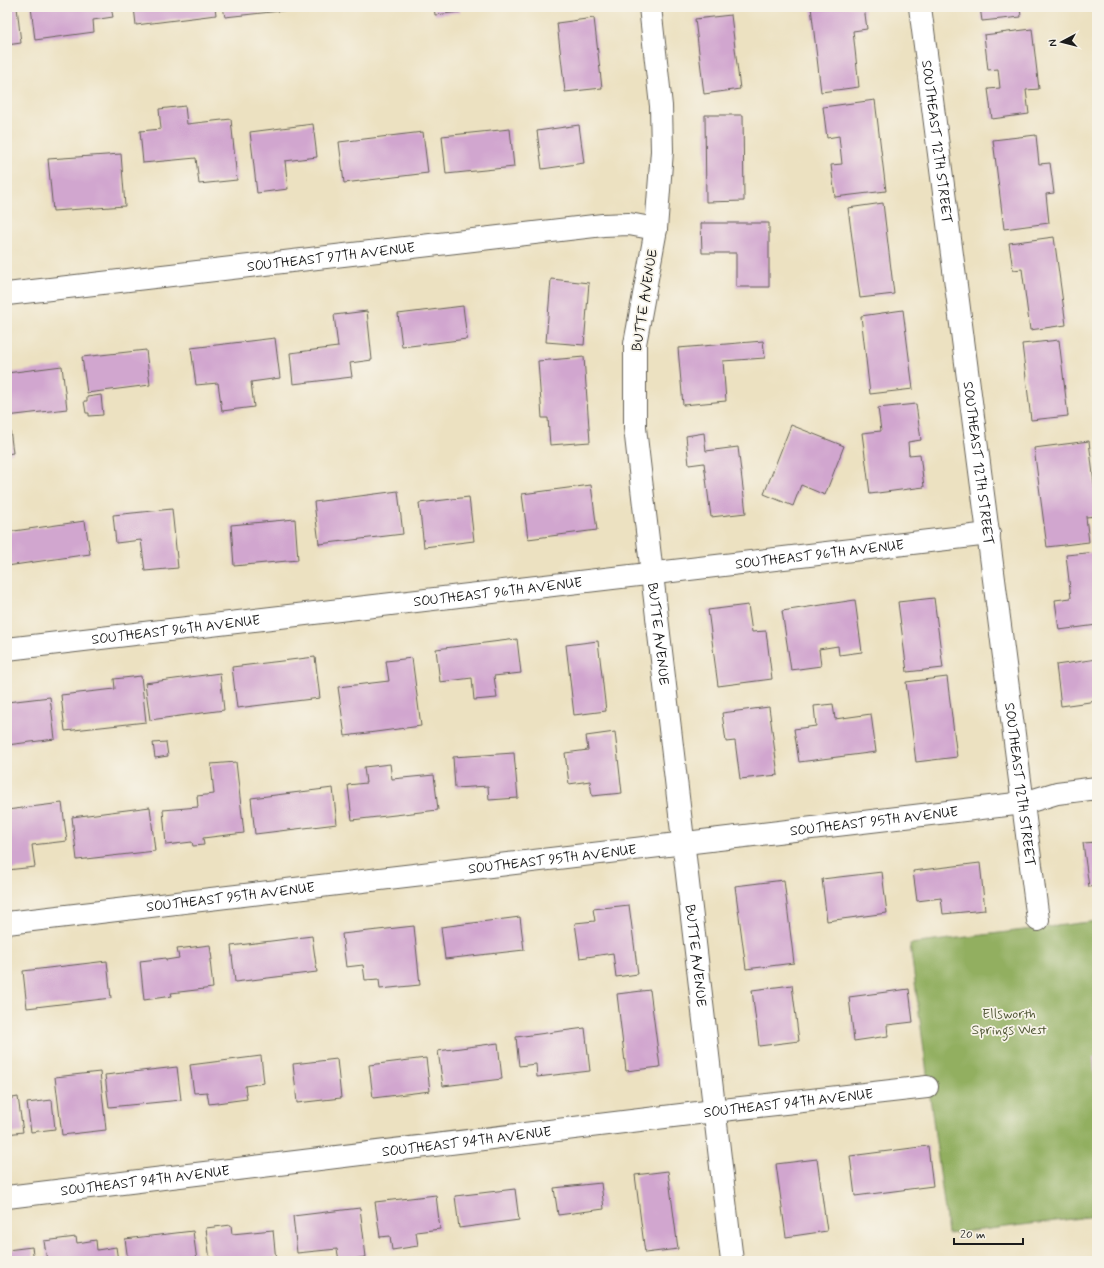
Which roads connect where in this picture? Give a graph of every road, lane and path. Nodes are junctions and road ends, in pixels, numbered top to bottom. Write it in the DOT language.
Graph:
graph roads {
  1 [pos="650,7"];
  2 [pos="920,7"];
  3 [pos="656,228"];
  4 [pos="7,294"];
  5 [pos="989,534"];
  6 [pos="653,573"];
  7 [pos="7,649"];
  8 [pos="1097,788"];
  9 [pos="1024,803"];
  10 [pos="683,842"];
  11 [pos="1038,920"];
  12 [pos="7,923"];
  13 [pos="927,1087"];
  14 [pos="714,1111"];
  15 [pos="7,1197"];
  16 [pos="732,1261"];
  1 -- 3 [label="street, BUTTE AVENUE"];
  2 -- 5 [label="street, SOUTHEAST 12TH STREET"];
  3 -- 4 [label="street, SOUTHEAST 97TH AVENUE"];
  3 -- 6 [label="street, BUTTE AVENUE"];
  5 -- 6 [label="street, SOUTHEAST 96TH AVENUE"];
  5 -- 9 [label="street, SOUTHEAST 12TH STREET"];
  6 -- 7 [label="street, SOUTHEAST 96TH AVENUE"];
  6 -- 10 [label="street, BUTTE AVENUE"];
  8 -- 9 [label="street, SOUTHEAST 95TH AVENUE"];
  9 -- 10 [label="street, SOUTHEAST 95TH AVENUE"];
  9 -- 11 [label="street, SOUTHEAST 12TH STREET"];
  10 -- 12 [label="street, SOUTHEAST 95TH AVENUE"];
  10 -- 14 [label="street, BUTTE AVENUE"];
  13 -- 14 [label="street, SOUTHEAST 94TH AVENUE"];
  14 -- 15 [label="street, SOUTHEAST 94TH AVENUE"];
  14 -- 16 [label="street, BUTTE AVENUE"];
}
